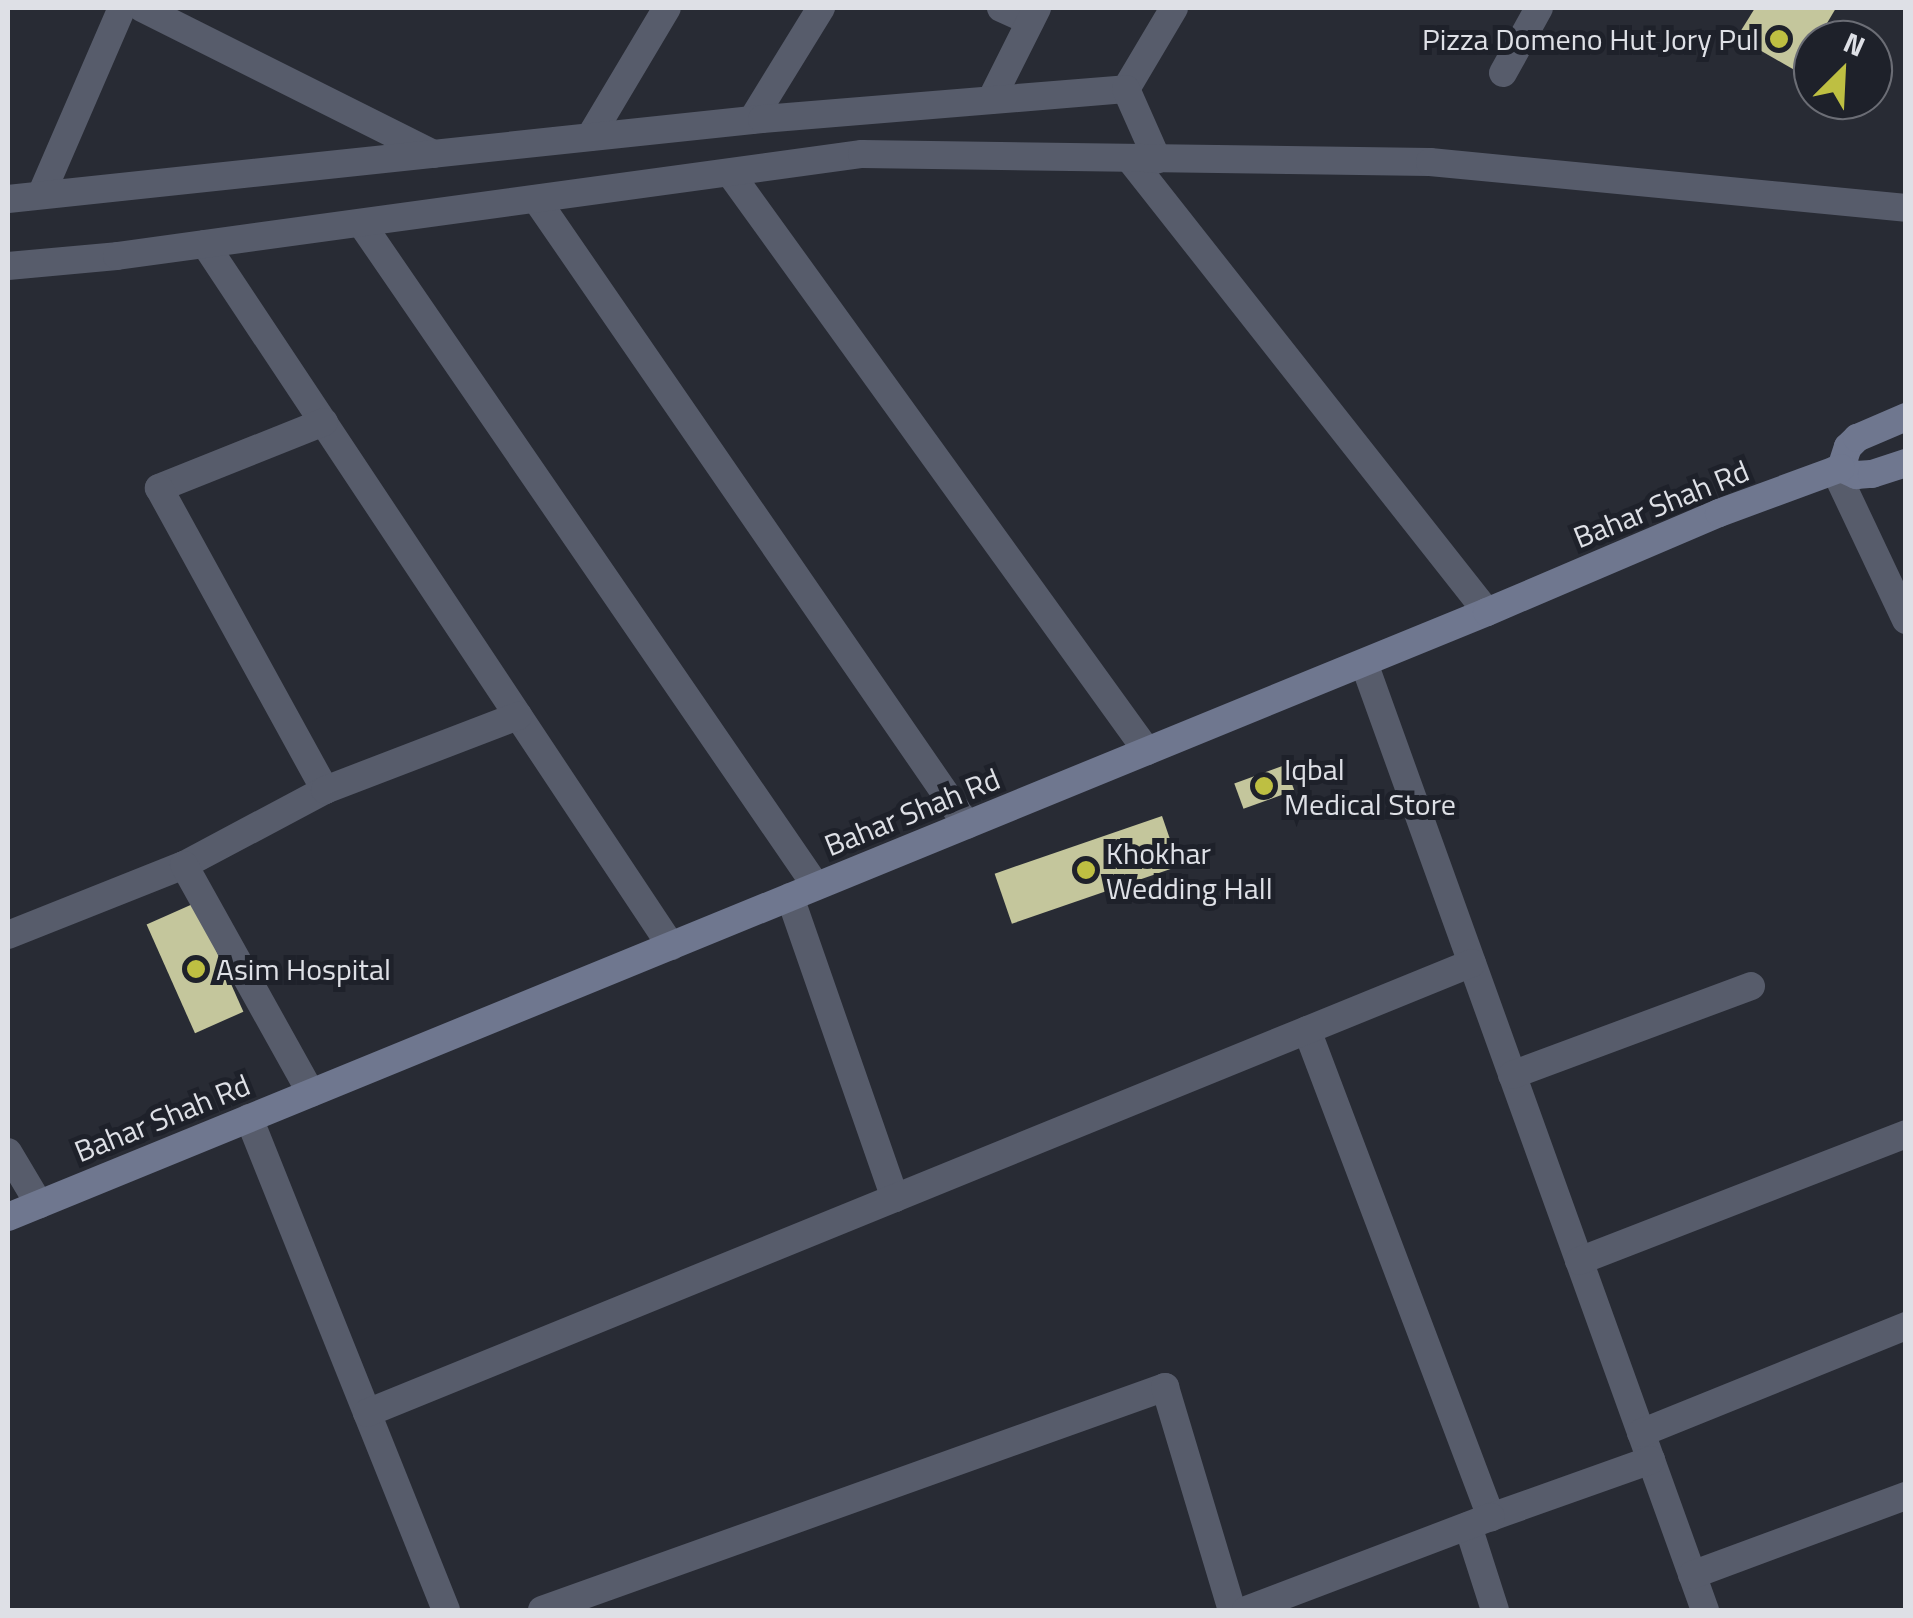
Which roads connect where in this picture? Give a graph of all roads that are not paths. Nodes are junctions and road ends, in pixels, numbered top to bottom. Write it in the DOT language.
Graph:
graph roads {
  1 [pos="122,8"];
  2 [pos="142,8"];
  3 [pos="667,8"];
  4 [pos="820,8"];
  5 [pos="1001,8"];
  6 [pos="1174,8"];
  7 [pos="1539,8"];
  8 [pos="1034,14"];
  9 [pos="1504,73"];
  10 [pos="1126,89"];
  11 [pos="990,100"];
  12 [pos="752,120"];
  13 [pos="590,137"];
  14 [pos="434,154"];
  15 [pos="1143,158"];
  16 [pos="730,172"];
  17 [pos="41,195"];
  18 [pos="8,198"];
  19 [pos="536,199"];
  20 [pos="1905,211"];
  21 [pos="361,222"];
  22 [pos="205,244"];
  23 [pos="8,266"];
  24 [pos="1906,417"];
  25 [pos="324,422"];
  26 [pos="1906,463"];
  27 [pos="1838,469"];
  28 [pos="1488,612"];
  29 [pos="1906,620"];
  30 [pos="1364,662"];
  31 [pos="518,716"];
  32 [pos="1147,751"];
  33 [pos="326,790"];
  34 [pos="966,825"];
  35 [pos="184,865"];
  36 [pos="803,892"];
  37 [pos="8,934"];
  38 [pos="671,946"];
  39 [pos="1472,962"];
  40 [pos="1751,986"];
  41 [pos="1306,1030"];
  42 [pos="1512,1075"];
  43 [pos="311,1093"];
  44 [pos="249,1118"];
  45 [pos="1906,1134"];
  46 [pos="8,1152"];
  47 [pos="894,1198"];
  48 [pos="39,1204"];
  49 [pos="8,1217"];
  50 [pos="1580,1261"];
  51 [pos="1906,1326"];
  52 [pos="367,1413"];
  53 [pos="1641,1433"];
  54 [pos="1650,1460"];
  55 [pos="1906,1496"];
  56 [pos="1480,1522"];
  57 [pos="1692,1575"];
  58 [pos="1279,1605"];
  59 [pos="446,1610"];
  60 [pos="542,1610"];
  61 [pos="1232,1610"];
  62 [pos="1246,1610"];
  63 [pos="1494,1610"];
  64 [pos="1705,1610"];
  1 -- 17 [label="street"];
  2 -- 14 [label="street"];
  3 -- 13 [label="street"];
  4 -- 12 [label="street"];
  5 -- 8 [label="street"];
  6 -- 10 [label="street"];
  7 -- 9 [label="street"];
  8 -- 11 [label="street"];
  10 -- 11 [label="street"];
  10 -- 15 [label="street"];
  11 -- 12 [label="street"];
  12 -- 13 [label="street"];
  13 -- 14 [label="street"];
  14 -- 17 [label="street"];
  15 -- 16 [label="street"];
  15 -- 20 [label="street"];
  15 -- 28 [label="street"];
  16 -- 19 [label="street"];
  16 -- 32 [label="street"];
  17 -- 18 [label="street"];
  19 -- 21 [label="street"];
  19 -- 34 [label="street"];
  21 -- 22 [label="street"];
  21 -- 36 [label="street"];
  22 -- 23 [label="street"];
  22 -- 25 [label="street"];
  24 -- 27 [label="main road"];
  25 -- 31 [label="street"];
  25 -- 33 [label="street"];
  26 -- 27 [label="main road"];
  27 -- 28 [label="main road, Bahar Shah Rd"];
  27 -- 29 [label="street"];
  28 -- 30 [label="main road, Bahar Shah Rd"];
  30 -- 32 [label="main road, Bahar Shah Rd"];
  30 -- 39 [label="street"];
  31 -- 33 [label="street"];
  31 -- 38 [label="street"];
  32 -- 34 [label="main road, Bahar Shah Rd"];
  33 -- 35 [label="street"];
  34 -- 36 [label="main road, Bahar Shah Rd"];
  35 -- 37 [label="street"];
  35 -- 43 [label="street"];
  36 -- 38 [label="main road, Bahar Shah Rd"];
  36 -- 47 [label="street"];
  38 -- 43 [label="main road, Bahar Shah Rd"];
  39 -- 41 [label="street"];
  39 -- 42 [label="street"];
  40 -- 42 [label="street"];
  41 -- 47 [label="street"];
  41 -- 56 [label="street"];
  42 -- 50 [label="street"];
  43 -- 44 [label="main road, Bahar Shah Rd"];
  44 -- 48 [label="main road, Bahar Shah Rd"];
  44 -- 52 [label="street"];
  45 -- 50 [label="street"];
  46 -- 48 [label="street"];
  47 -- 52 [label="street"];
  48 -- 49 [label="main road, Bahar Shah Rd"];
  50 -- 53 [label="street"];
  51 -- 53 [label="street"];
  52 -- 59 [label="street"];
  53 -- 54 [label="street"];
  54 -- 56 [label="street"];
  54 -- 57 [label="street"];
  55 -- 57 [label="street"];
  56 -- 58 [label="street"];
  56 -- 63 [label="street"];
  57 -- 64 [label="street"];
  58 -- 62 [label="street"];
  60 -- 61 [label="street"];
}
